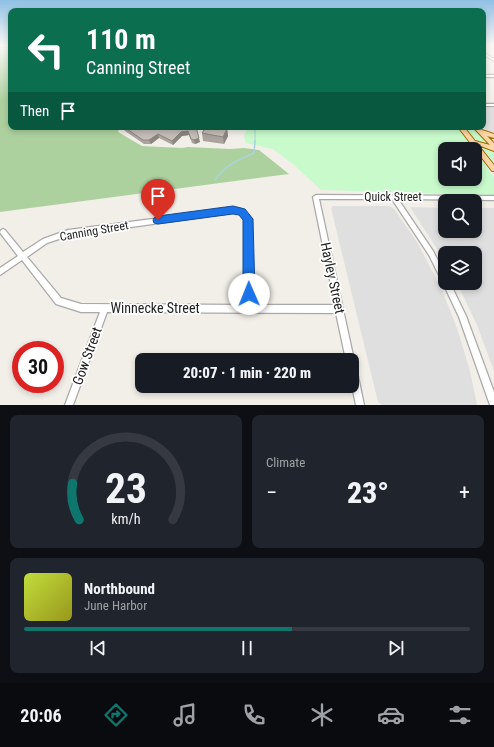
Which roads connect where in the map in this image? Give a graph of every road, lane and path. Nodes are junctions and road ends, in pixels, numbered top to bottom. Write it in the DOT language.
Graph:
graph roads {
  1 [pos="463,130"];
  2 [pos="479,130"];
  3 [pos="481,130"];
  4 [pos="494,136"];
  5 [pos="487,138"];
  6 [pos="475,142"];
  7 [pos="482,144"];
  8 [pos="482,147"];
  9 [pos="494,148"];
  10 [pos="482,149"];
  11 [pos="494,169"];
  12 [pos="316,197"];
  13 [pos="393,197"];
  14 [pos="494,198"];
  15 [pos="3,232"];
  16 [pos="23,256"];
  17 [pos="438,268"];
  18 [pos="0,272"];
  19 [pos="449,290"];
  20 [pos="105,308"];
  21 [pos="249,309"];
  22 [pos="340,309"];
  23 [pos="349,353"];
  24 [pos="357,393"];
  25 [pos="494,404"];
  26 [pos="69,405"];
  27 [pos="360,405"];
  1 -- 6 [label="main road"];
  2 -- 5 [label="main road"];
  3 -- 4 [label="main road"];
  4 -- 5 [label="main road"];
  5 -- 7 [label="main road"];
  5 -- 9 [label="main road"];
  8 -- 9 [label="main road"];
  10 -- 11 [label="main road"];
  12 -- 13 [label="street, Quick Street"];
  12 -- 22 [label="street, Hayley Street"];
  13 -- 14 [label="street, Quick Street"];
  13 -- 17 [label="street"];
  15 -- 16 [label="street, Winnecke Street"];
  16 -- 18 [label="street, Canning Street"];
  16 -- 20 [label="street, Winnecke Street"];
  16 -- 21 [label="street, Canning Street"];
  19 -- 25 [label="street"];
  20 -- 21 [label="street, Winnecke Street"];
  20 -- 26 [label="street, Gow Street"];
  21 -- 22 [label="street, Winnecke Street"];
  22 -- 23 [label="street, Hayley Street"];
  24 -- 27 [label="street"];
}
